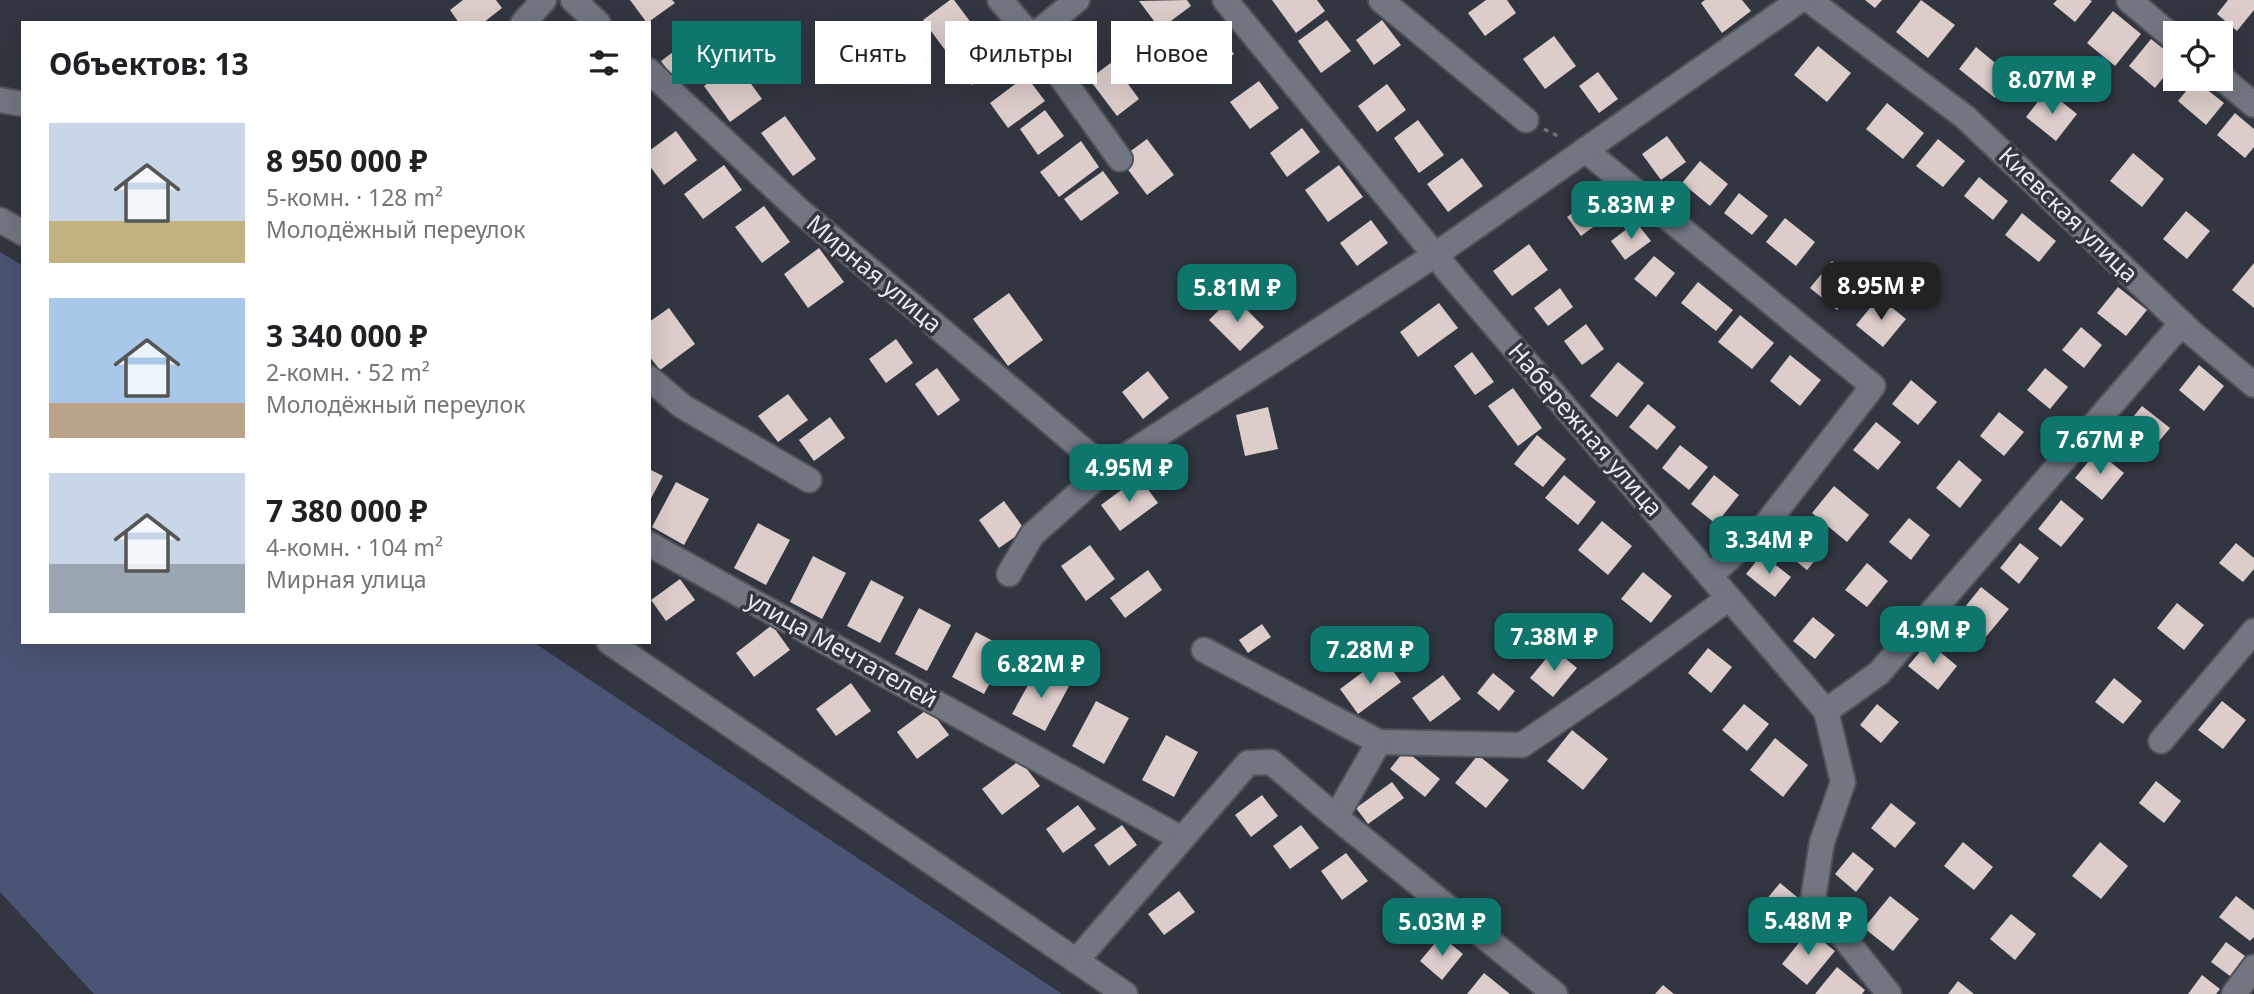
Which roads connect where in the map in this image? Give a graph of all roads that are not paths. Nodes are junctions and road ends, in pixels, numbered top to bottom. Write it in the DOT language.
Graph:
graph roads {
  1 [pos="544,0"];
  2 [pos="573,0"];
  3 [pos="1000,0"];
  4 [pos="1077,0"];
  5 [pos="1225,0"];
  6 [pos="1381,0"];
  7 [pos="1800,0"];
  8 [pos="1809,0"];
  9 [pos="2129,0"];
  10 [pos="525,21"];
  11 [pos="596,21"];
  12 [pos="1018,21"];
  13 [pos="1051,21"];
  14 [pos="2163,29"];
  15 [pos="651,73"];
  16 [pos="1066,84"];
  17 [pos="2233,88"];
  18 [pos="0,100"];
  19 [pos="21,104"];
  20 [pos="2254,106"];
  21 [pos="1526,120"];
  22 [pos="1585,150"];
  23 [pos="1120,159"];
  24 [pos="0,220"];
  25 [pos="21,232"];
  26 [pos="1435,254"];
  27 [pos="2182,323"];
  28 [pos="651,380"];
  29 [pos="2254,385"];
  30 [pos="1106,469"];
  31 [pos="809,480"];
  32 [pos="651,545"];
  33 [pos="1009,574"];
  34 [pos="1710,576"];
  35 [pos="1729,598"];
  36 [pos="2254,631"];
  37 [pos="612,644"];
  38 [pos="1204,650"];
  39 [pos="1826,711"];
  40 [pos="2161,741"];
  41 [pos="1379,742"];
  42 [pos="1336,817"];
  43 [pos="1182,839"];
  44 [pos="1076,961"];
  45 [pos="2254,967"];
  46 [pos="1125,994"];
  47 [pos="1555,994"];
  48 [pos="1889,994"];
  49 [pos="2234,994"];
  1 -- 10 [label="street"];
  2 -- 11 [label="street"];
  3 -- 12 [label="street"];
  4 -- 13 [label="street"];
  5 -- 26 [label="street, Набережная улица"];
  6 -- 21 [label="street"];
  7 -- 22 [label="street"];
  8 -- 27 [label="street, Киевская улица"];
  9 -- 14 [label="street"];
  15 -- 30 [label="street, Мирная улица"];
  16 -- 23 [label="street"];
  17 -- 20 [label="street"];
  18 -- 19 [label="street"];
  22 -- 26 [label="street"];
  22 -- 34 [label="street"];
  24 -- 25 [label="street"];
  26 -- 30 [label="street"];
  26 -- 34 [label="street, Набережная улица"];
  27 -- 29 [label="street, Киевская улица"];
  27 -- 39 [label="street"];
  28 -- 31 [label="street"];
  30 -- 33 [label="street"];
  32 -- 43 [label="street, улица Мечтателей"];
  34 -- 35 [label="street, Набережная улица"];
  35 -- 39 [label="street, Набережная улица"];
  35 -- 41 [label="street"];
  36 -- 40 [label="street"];
  37 -- 44 [label="street"];
  38 -- 41 [label="street"];
  39 -- 48 [label="street, Набережная улица"];
  41 -- 42 [label="street"];
  42 -- 43 [label="street"];
  42 -- 47 [label="street"];
  43 -- 44 [label="street"];
  44 -- 46 [label="street"];
  45 -- 49 [label="street"];
}
